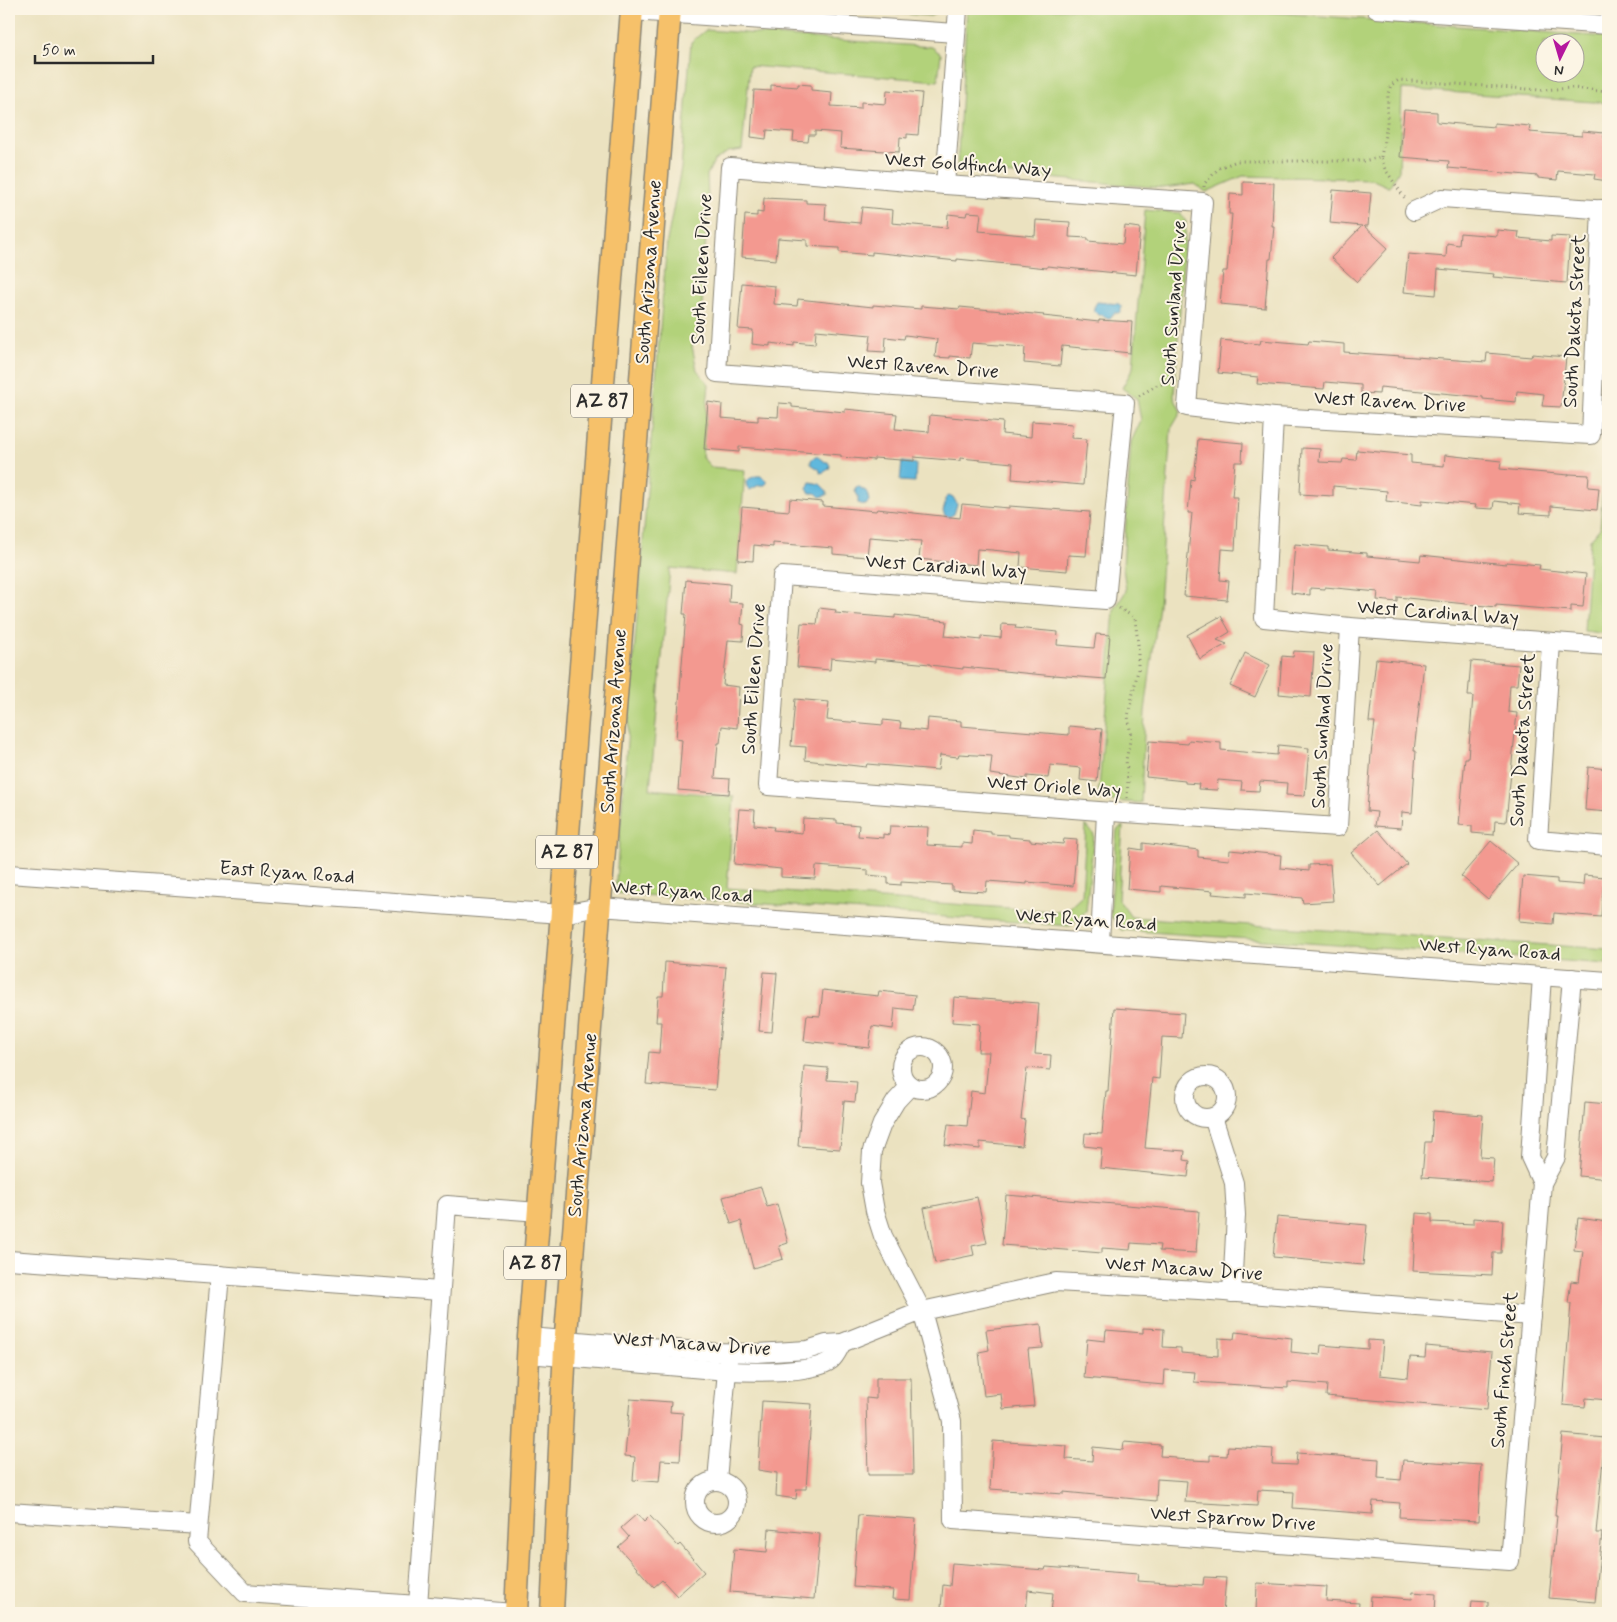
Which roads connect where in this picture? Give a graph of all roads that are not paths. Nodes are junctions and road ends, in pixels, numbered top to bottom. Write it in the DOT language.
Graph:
graph roads {
  1 [pos="958,9"];
  2 [pos="1376,9"];
  3 [pos="632,10"];
  4 [pos="669,11"];
  5 [pos="1608,25"];
  6 [pos="956,33"];
  7 [pos="730,167"];
  8 [pos="945,185"];
  9 [pos="1203,202"];
  10 [pos="1605,210"];
  11 [pos="1414,211"];
  12 [pos="717,373"];
  13 [pos="1187,407"];
  14 [pos="1274,416"];
  15 [pos="1591,435"];
  16 [pos="782,576"];
  17 [pos="1106,600"];
  18 [pos="1350,627"];
  19 [pos="1551,643"];
  20 [pos="1608,646"];
  21 [pos="768,786"];
  22 [pos="1106,812"];
  23 [pos="1338,827"];
  24 [pos="1608,846"];
  25 [pos="9,874"];
  26 [pos="600,907"];
  27 [pos="562,914"];
  28 [pos="1100,943"];
  29 [pos="1542,976"];
  30 [pos="1572,978"];
  31 [pos="1608,981"];
  32 [pos="910,1086"];
  33 [pos="1213,1117"];
  34 [pos="1542,1182"];
  35 [pos="539,1212"];
  36 [pos="9,1260"];
  37 [pos="220,1275"];
  38 [pos="440,1291"];
  39 [pos="1232,1293"];
  40 [pos="922,1312"];
  41 [pos="1531,1316"];
  42 [pos="842,1343"];
  43 [pos="529,1345"];
  44 [pos="565,1348"];
  45 [pos="729,1352"];
  46 [pos="642,1355"];
  47 [pos="727,1371"];
  48 [pos="717,1480"];
  49 [pos="9,1512"];
  50 [pos="198,1525"];
  51 [pos="1510,1561"];
  52 [pos="418,1605"];
  53 [pos="515,1613"];
  54 [pos="552,1613"];
  1 -- 6 [label="street"];
  2 -- 5 [label="street"];
  3 -- 4 [label="street"];
  3 -- 27 [label="main road, South Arizona Avenue / AZ 87"];
  4 -- 6 [label="street"];
  4 -- 26 [label="main road, South Arizona Avenue / AZ 87"];
  6 -- 8 [label="street"];
  7 -- 8 [label="street, West Goldfinch Way"];
  7 -- 12 [label="street, South Eileen Drive"];
  8 -- 9 [label="street, West Goldfinch Way"];
  9 -- 13 [label="street, South Sunland Drive"];
  10 -- 11 [label="street"];
  10 -- 15 [label="street, South Dakota Street"];
  12 -- 17 [label="street, West Raven Drive"];
  13 -- 14 [label="street, West Raven Drive"];
  14 -- 15 [label="street, West Raven Drive"];
  14 -- 18 [label="street, West Cardinal Way"];
  16 -- 17 [label="street, West Cardianl Way"];
  16 -- 21 [label="street, South Eileen Drive"];
  18 -- 19 [label="street, West Cardinal Way"];
  18 -- 23 [label="street, South Sunland Drive"];
  19 -- 20 [label="street, West Cardinal Way"];
  19 -- 24 [label="street, South Dakota Street"];
  21 -- 22 [label="street, West Oriole Way"];
  22 -- 23 [label="street, West Oriole Way"];
  22 -- 28 [label="street"];
  25 -- 27 [label="street, East Ryan Road"];
  26 -- 27 [label="street, West Ryan Road"];
  26 -- 28 [label="street, West Ryan Road"];
  26 -- 44 [label="main road, South Arizona Avenue / AZ 87"];
  27 -- 35 [label="main road, South Arizona Avenue / AZ 87"];
  28 -- 29 [label="street, West Ryan Road"];
  29 -- 30 [label="street, West Ryan Road"];
  29 -- 34 [label="street"];
  30 -- 31 [label="street, West Ryan Road"];
  30 -- 34 [label="street, South Finch Street"];
  32 -- 40 [label="street"];
  33 -- 39 [label="street"];
  34 -- 41 [label="street, South Finch Street"];
  35 -- 38 [label="street"];
  35 -- 43 [label="main road, South Arizona Avenue / AZ 87"];
  36 -- 37 [label="street"];
  37 -- 38 [label="street"];
  37 -- 50 [label="street"];
  38 -- 52 [label="street"];
  39 -- 40 [label="street, West Macaw Drive"];
  39 -- 41 [label="street, West Macaw Drive"];
  40 -- 42 [label="street, West Macaw Drive"];
  40 -- 51 [label="street, West Sparrow Drive"];
  41 -- 51 [label="street, South Finch Street"];
  42 -- 45 [label="street, West Macaw Drive"];
  42 -- 47 [label="street, West Macaw Drive"];
  43 -- 44 [label="street, West Macaw Drive"];
  43 -- 53 [label="main road, South Arizona Avenue / AZ 87"];
  44 -- 46 [label="street, West Macaw Drive"];
  44 -- 54 [label="main road, South Arizona Avenue / AZ 87"];
  45 -- 46 [label="street, West Macaw Drive"];
  45 -- 47 [label="street"];
  46 -- 47 [label="street, West Macaw Drive"];
  47 -- 48 [label="street"];
  49 -- 50 [label="street"];
  50 -- 52 [label="street"];
  52 -- 53 [label="street"];
}
